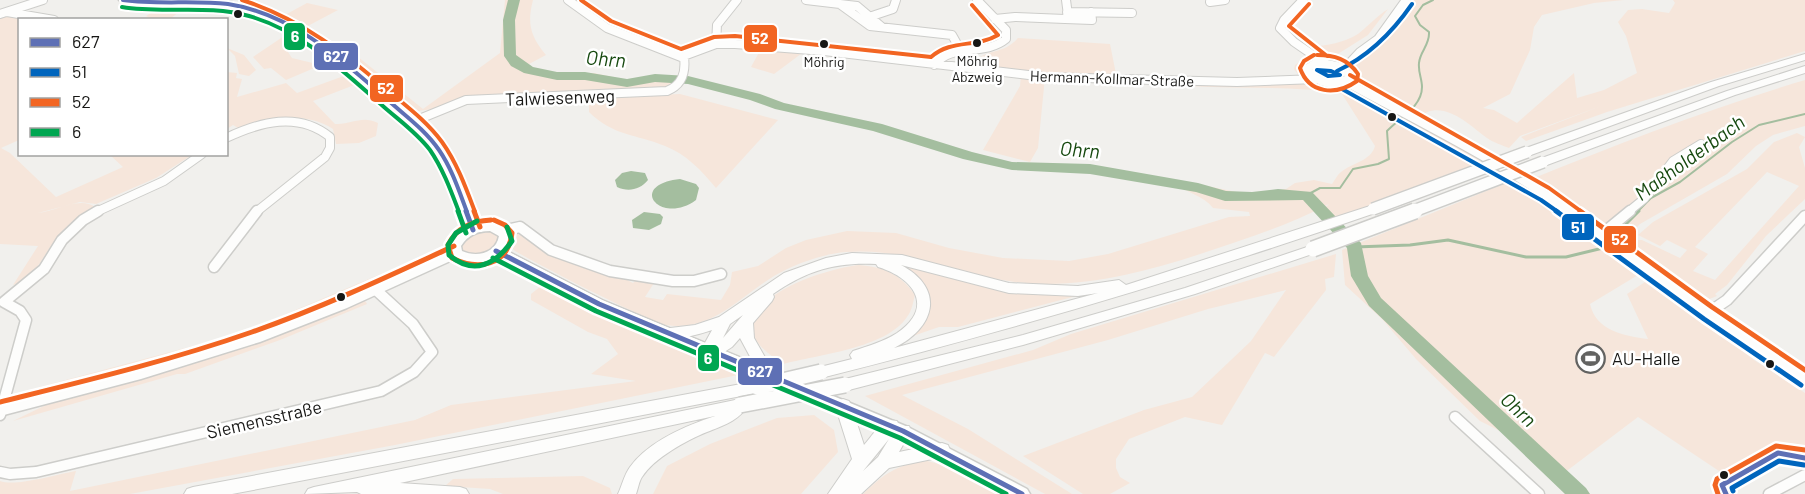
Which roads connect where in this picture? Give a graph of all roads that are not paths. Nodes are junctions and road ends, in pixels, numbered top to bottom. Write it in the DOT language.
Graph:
graph roads {
  1 [pos="43,0"];
  2 [pos="123,0"];
  3 [pos="568,0"];
  4 [pos="737,0"];
  5 [pos="806,0"];
  6 [pos="896,0"];
  7 [pos="977,0"];
  8 [pos="1066,0"];
  9 [pos="1225,0"];
  10 [pos="1303,0"];
  11 [pos="1406,0"];
  12 [pos="215,1"];
  13 [pos="843,2"];
  14 [pos="1210,2"];
  15 [pos="3,13"];
  16 [pos="1132,13"];
  17 [pos="1066,15"];
  18 [pos="872,16"];
  19 [pos="39,18"];
  20 [pos="995,19"];
  21 [pos="882,27"];
  22 [pos="1294,42"];
  23 [pos="716,44"];
  24 [pos="961,51"];
  25 [pos="1360,52"];
  26 [pos="684,57"];
  27 [pos="1805,57"];
  28 [pos="1323,62"];
  29 [pos="1312,64"];
  30 [pos="1334,64"];
  31 [pos="934,65"];
  32 [pos="1345,68"];
  33 [pos="1805,69"];
  34 [pos="1308,73"];
  35 [pos="1316,79"];
  36 [pos="1248,82"];
  37 [pos="1346,82"];
  38 [pos="412,122"];
  39 [pos="228,137"];
  40 [pos="1701,144"];
  41 [pos="199,156"];
  42 [pos="1805,216"];
  43 [pos="473,230"];
  44 [pos="501,231"];
  45 [pos="1602,234"];
  46 [pos="496,251"];
  47 [pos="457,253"];
  48 [pos="214,267"];
  49 [pos="721,274"];
  50 [pos="1150,284"];
  51 [pos="376,290"];
  52 [pos="2,303"];
  53 [pos="1708,313"];
  54 [pos="724,321"];
  55 [pos="745,322"];
  56 [pos="667,333"];
  57 [pos="712,351"];
  58 [pos="821,372"];
  59 [pos="1805,379"];
  60 [pos="761,380"];
  61 [pos="740,405"];
  62 [pos="843,405"];
  63 [pos="0,412"];
  64 [pos="1455,417"];
  65 [pos="897,428"];
  66 [pos="942,450"];
  67 [pos="861,460"];
  68 [pos="884,462"];
  69 [pos="0,472"];
  70 [pos="1805,475"];
  71 [pos="353,487"];
  72 [pos="193,494"];
  73 [pos="314,494"];
  74 [pos="460,494"];
  75 [pos="627,494"];
  76 [pos="837,494"];
  77 [pos="849,494"];
  78 [pos="1022,494"];
  79 [pos="1539,494"];
  80 [pos="1769,494"];
  1 -- 15 [label="street"];
  2 -- 12 [label="main road"];
  3 -- 26 [label="street"];
  4 -- 23 [label="street"];
  5 -- 13 [label="street"];
  6 -- 18 [label="street"];
  7 -- 20 [label="street"];
  8 -- 17 [label="street"];
  9 -- 14 [label="street"];
  10 -- 22 [label="street"];
  11 -- 25 [label="street"];
  12 -- 38 [label="main road"];
  13 -- 18 [label="street"];
  13 -- 21 [label="street"];
  15 -- 19 [label="street"];
  16 -- 17 [label="street"];
  17 -- 20 [label="street"];
  18 -- 21 [label="street"];
  20 -- 24 [label="street"];
  21 -- 24 [label="street"];
  22 -- 28 [label="street"];
  22 -- 29 [label="street"];
  23 -- 26 [label="street, Hermann-Kollmar-Straße"];
  23 -- 31 [label="street, Hermann-Kollmar-Straße"];
  24 -- 31 [label="street"];
  25 -- 30 [label="street"];
  25 -- 32 [label="street"];
  26 -- 38 [label="street, Talwiesenweg"];
  27 -- 50 [label="highway, bridge"];
  28 -- 29 [label="street"];
  28 -- 30 [label="street"];
  29 -- 34 [label="street"];
  30 -- 32 [label="street"];
  31 -- 36 [label="street, Hermann-Kollmar-Straße"];
  32 -- 37 [label="street"];
  33 -- 61 [label="highway, bridge"];
  34 -- 35 [label="street"];
  34 -- 36 [label="street"];
  35 -- 36 [label="street, Hermann-Kollmar-Straße"];
  35 -- 37 [label="street, Hermann-Kollmar-Straße"];
  37 -- 45 [label="street"];
  38 -- 43 [label="main road"];
  39 -- 48 [label="street"];
  40 -- 45 [label="street"];
  41 -- 52 [label="street"];
  42 -- 53 [label="street"];
  43 -- 44 [label="main road"];
  43 -- 47 [label="main road"];
  44 -- 46 [label="main road"];
  44 -- 49 [label="street"];
  45 -- 53 [label="street"];
  46 -- 47 [label="main road"];
  46 -- 56 [label="main road"];
  47 -- 51 [label="main road"];
  50 -- 54 [label="highway"];
  50 -- 58 [label="highway"];
  51 -- 63 [label="main road"];
  51 -- 69 [label="street, Siemensstraße"];
  52 -- 63 [label="street"];
  53 -- 59 [label="street"];
  54 -- 56 [label="highway"];
  54 -- 57 [label="highway"];
  55 -- 57 [label="highway"];
  55 -- 58 [label="highway"];
  55 -- 60 [label="highway"];
  56 -- 57 [label="main road"];
  57 -- 60 [label="main road"];
  58 -- 60 [label="highway, bridge"];
  60 -- 62 [label="main road"];
  60 -- 72 [label="highway"];
  61 -- 71 [label="highway"];
  61 -- 75 [label="highway"];
  62 -- 65 [label="main road"];
  62 -- 67 [label="highway"];
  64 -- 79 [label="street"];
  65 -- 66 [label="main road"];
  65 -- 67 [label="highway"];
  65 -- 68 [label="highway"];
  66 -- 68 [label="highway"];
  66 -- 78 [label="main road"];
  67 -- 76 [label="highway"];
  68 -- 77 [label="highway"];
  70 -- 80 [label="street"];
  71 -- 73 [label="highway"];
  71 -- 74 [label="highway"];
}
